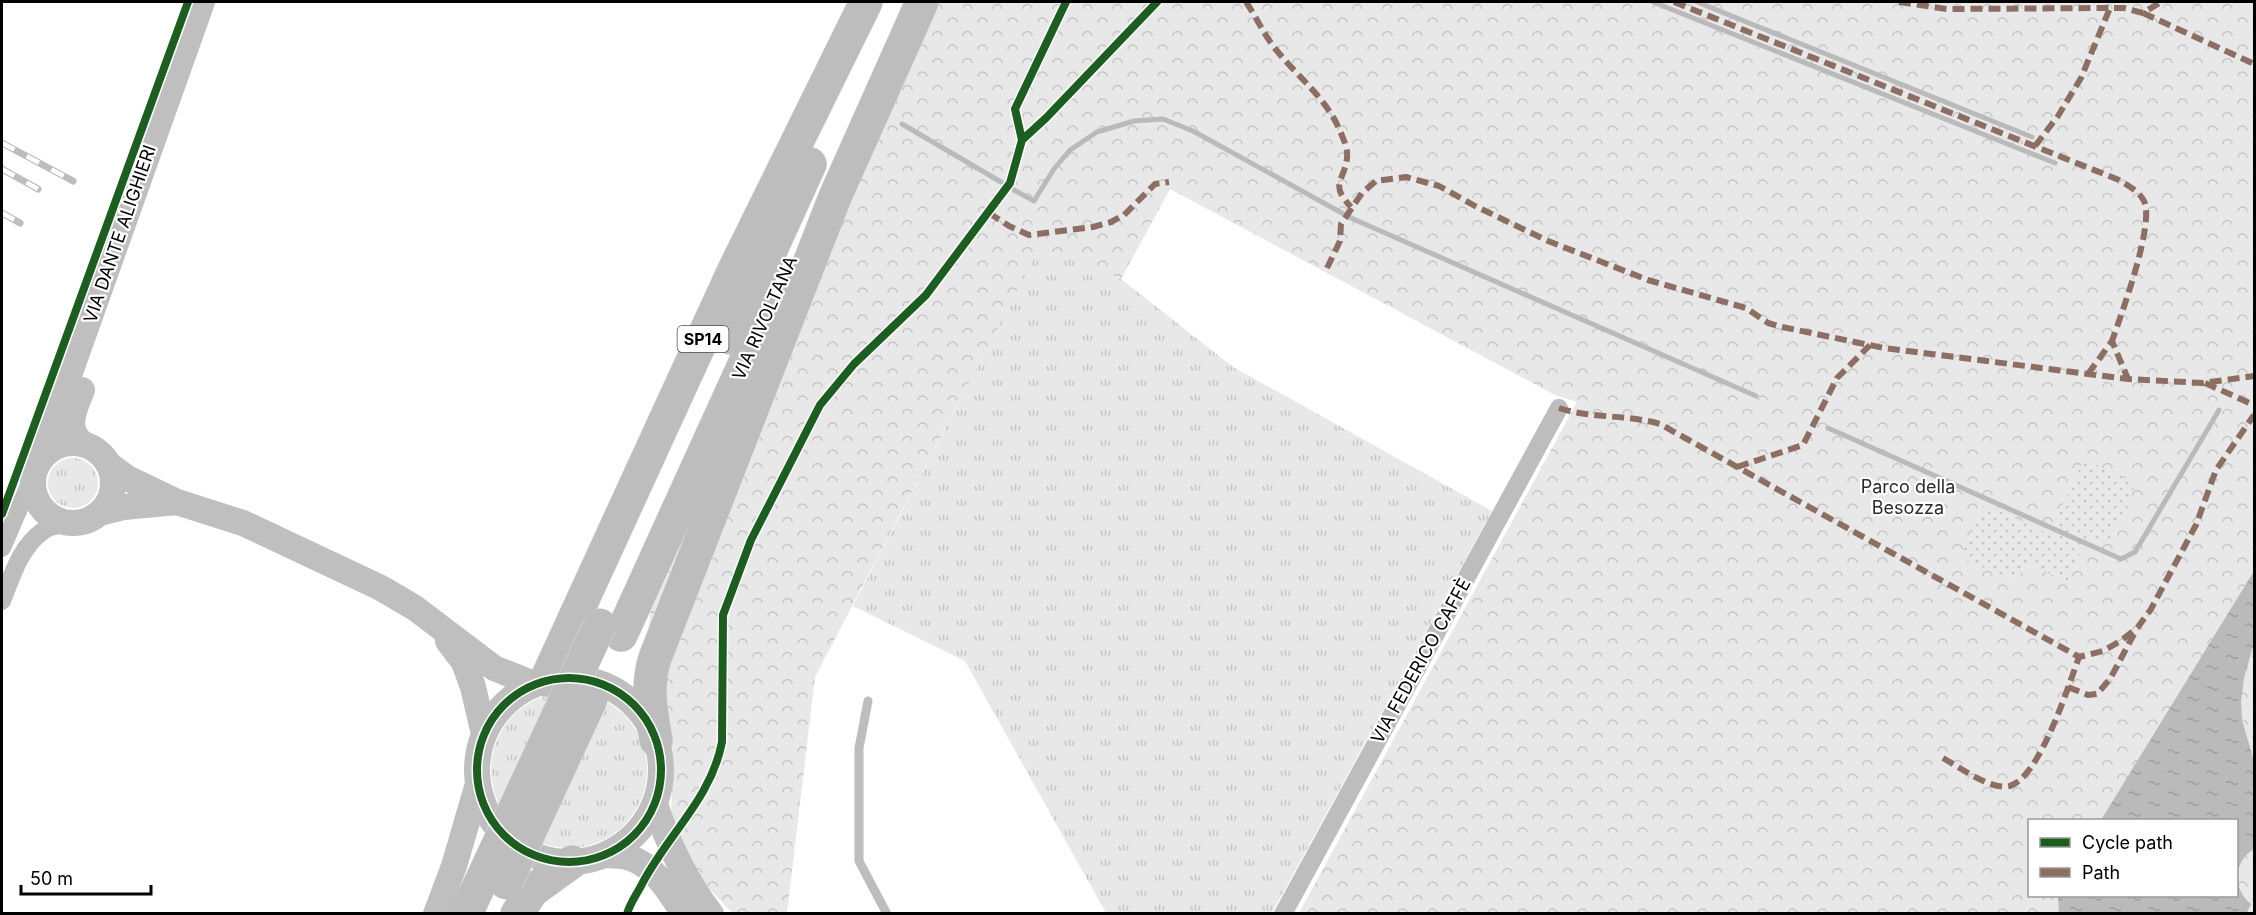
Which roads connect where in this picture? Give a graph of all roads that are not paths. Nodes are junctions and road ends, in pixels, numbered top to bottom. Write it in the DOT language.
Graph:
graph roads {
  1 [pos="202,2"];
  2 [pos="221,2"];
  3 [pos="866,2"];
  4 [pos="885,2"];
  5 [pos="909,2"];
  6 [pos="922,2"];
  7 [pos="1559,408"];
  8 [pos="83,444"];
  9 [pos="108,464"];
  10 [pos="35,471"];
  11 [pos="177,502"];
  12 [pos="100,513"];
  13 [pos="66,523"];
  14 [pos="2,548"];
  15 [pos="2,601"];
  16 [pos="435,624"];
  17 [pos="610,630"];
  18 [pos="540,682"];
  19 [pos="868,700"];
  20 [pos="484,734"];
  21 [pos="656,740"];
  22 [pos="478,784"];
  23 [pos="655,804"];
  24 [pos="606,855"];
  25 [pos="572,862"];
  26 [pos="496,878"];
  27 [pos="436,914"];
  28 [pos="466,914"];
  29 [pos="492,914"];
  30 [pos="517,914"];
  31 [pos="684,914"];
  32 [pos="711,914"];
  33 [pos="887,914"];
  34 [pos="1283,914"];
  1 -- 10 [label="street, VIA DANTE ALIGHIERI"];
  2 -- 8 [label="street, VIA DANTE ALIGHIERI"];
  3 -- 18 [label="highway, SP14"];
  4 -- 17 [label="highway, VIA RIVOLTANA / SP14"];
  5 -- 17 [label="highway, VIA RIVOLTANA / SP14"];
  6 -- 21 [label="highway"];
  7 -- 34 [label="street, VIA FEDERICO CAFFÈ"];
  8 -- 9 [label="street"];
  8 -- 10 [label="street"];
  9 -- 11 [label="street"];
  9 -- 12 [label="street"];
  10 -- 13 [label="street"];
  10 -- 14 [label="street, VIA DANTE ALIGHIERI"];
  11 -- 12 [label="street"];
  11 -- 16 [label="street"];
  12 -- 13 [label="street"];
  13 -- 15 [label="street"];
  16 -- 18 [label="street"];
  16 -- 20 [label="street"];
  17 -- 26 [label="highway, SP14, bridge"];
  18 -- 20 [label="street"];
  18 -- 21 [label="street"];
  19 -- 33 [label="lane"];
  20 -- 22 [label="street"];
  21 -- 23 [label="street"];
  22 -- 25 [label="street"];
  22 -- 27 [label="street"];
  23 -- 24 [label="street"];
  23 -- 32 [label="street"];
  24 -- 25 [label="street"];
  24 -- 31 [label="street"];
  25 -- 30 [label="highway"];
  26 -- 28 [label="highway, SP14"];
  26 -- 29 [label="highway, SP14"];
}
